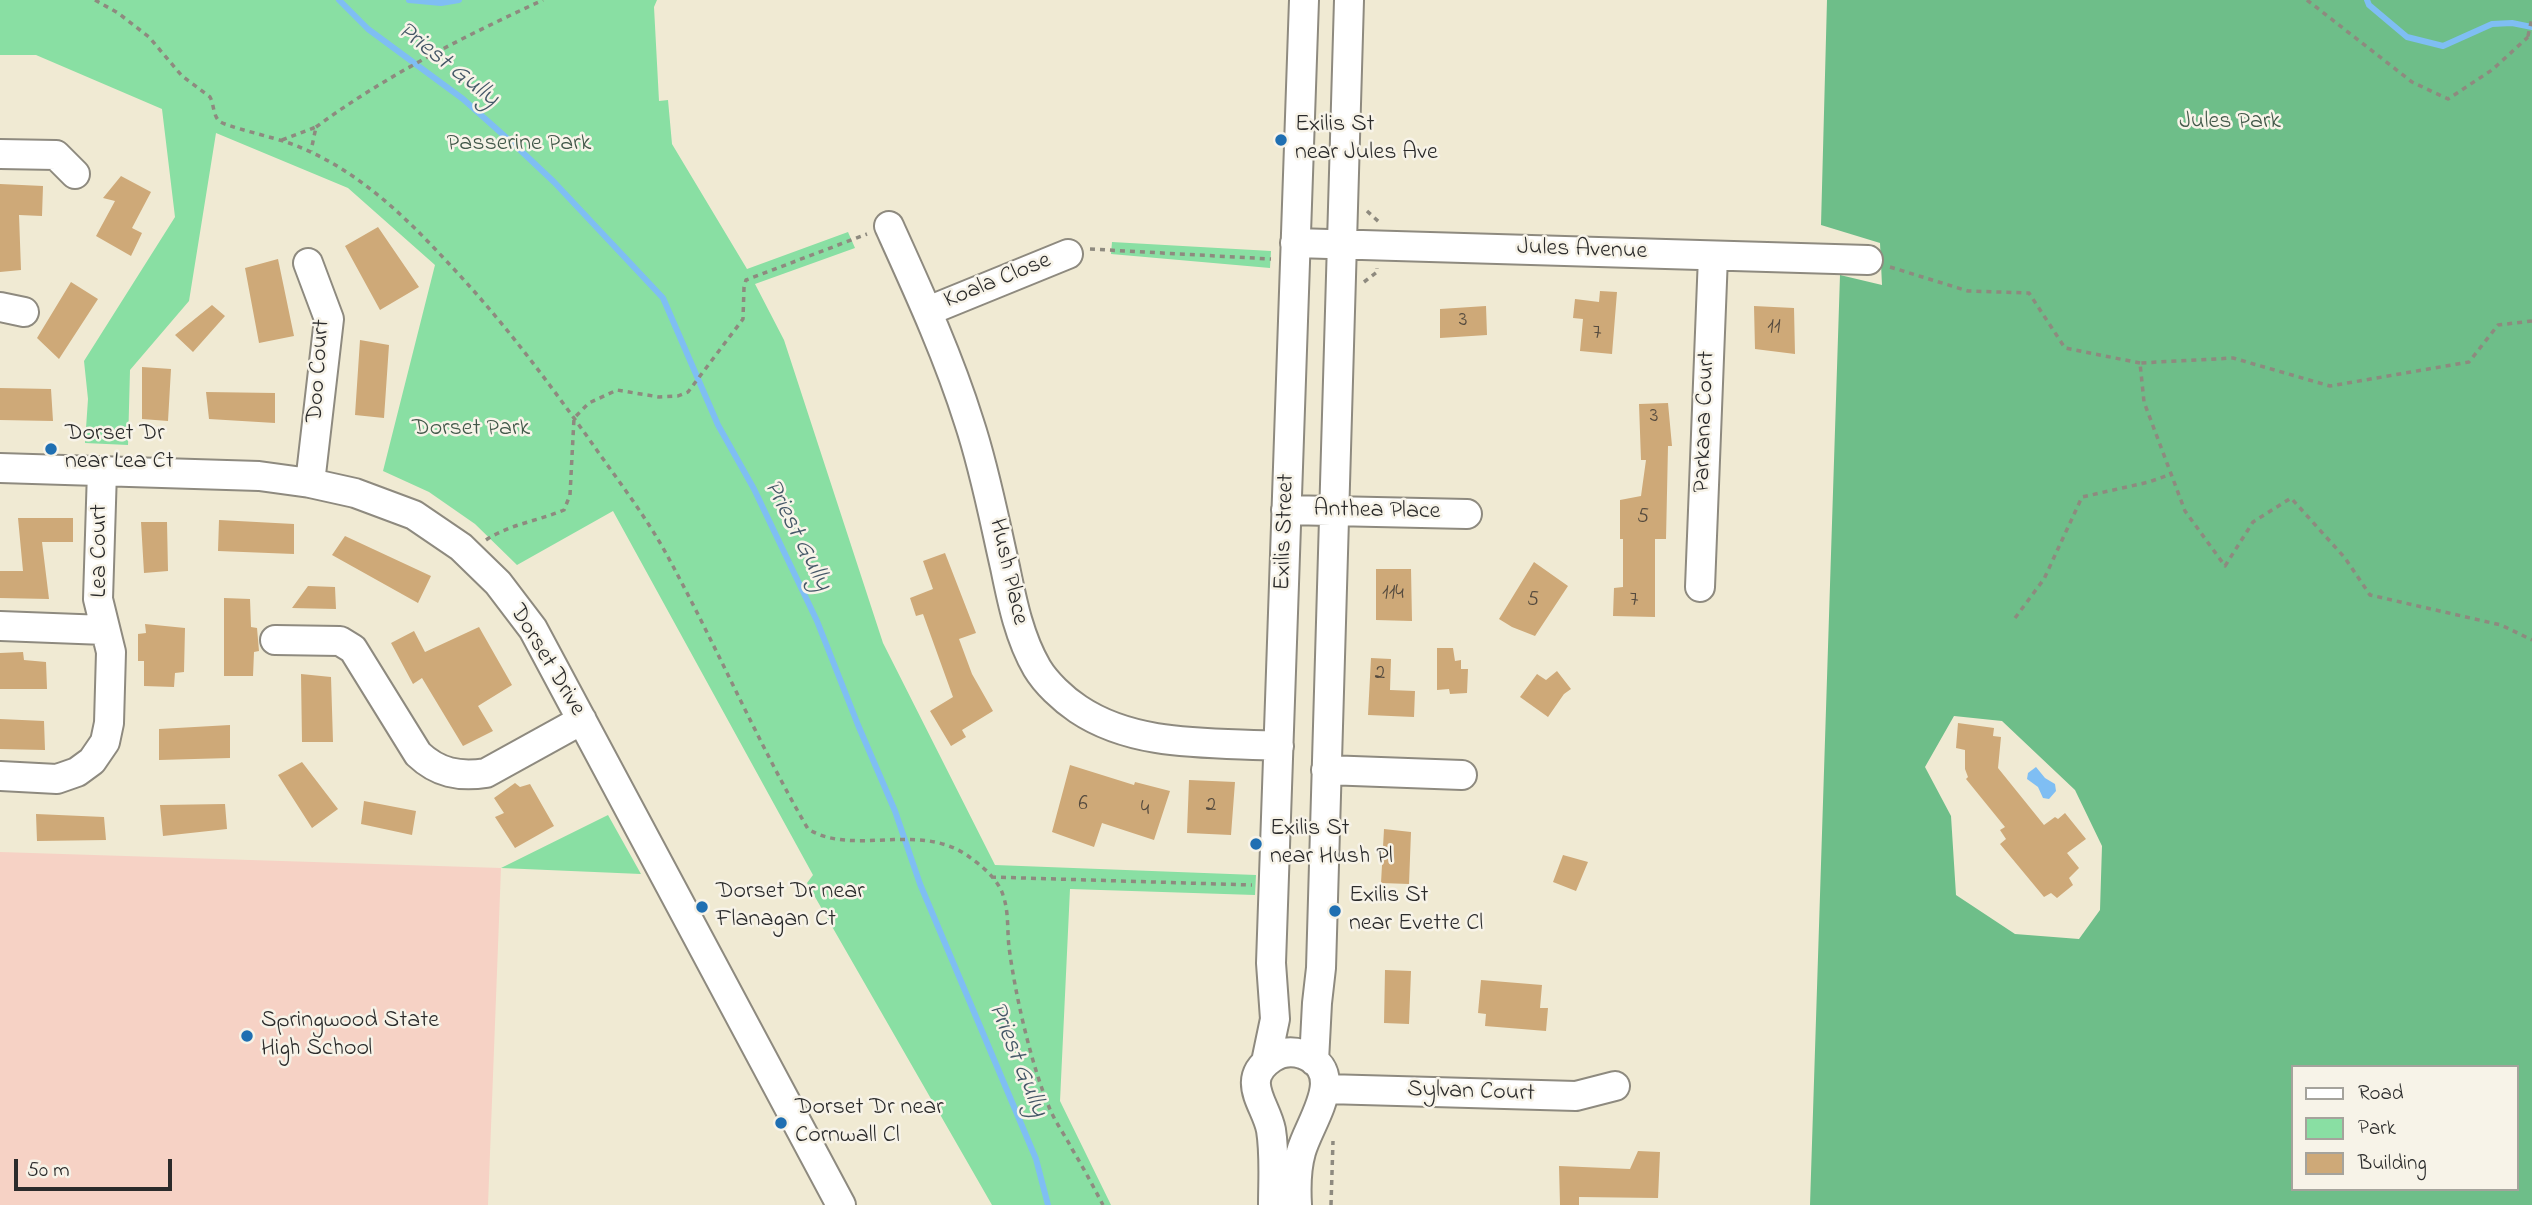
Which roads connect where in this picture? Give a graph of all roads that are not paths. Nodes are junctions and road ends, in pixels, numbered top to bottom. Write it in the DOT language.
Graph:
graph roads {
  1 [pos="1304,0"];
  2 [pos="1349,0"];
  3 [pos="0,154"];
  4 [pos="75,174"];
  5 [pos="889,226"];
  6 [pos="1342,244"];
  7 [pos="1295,251"];
  8 [pos="1068,254"];
  9 [pos="1713,256"];
  10 [pos="1868,260"];
  11 [pos="309,263"];
  12 [pos="928,310"];
  13 [pos="0,468"];
  14 [pos="102,471"];
  15 [pos="310,483"];
  16 [pos="1286,510"];
  17 [pos="1334,511"];
  18 [pos="1467,514"];
  19 [pos="1700,587"];
  20 [pos="0,626"];
  21 [pos="105,630"];
  22 [pos="275,640"];
  23 [pos="582,720"];
  24 [pos="1279,746"];
  25 [pos="1326,771"];
  26 [pos="1462,775"];
  27 [pos="0,776"];
  28 [pos="1314,1061"];
  29 [pos="1266,1062"];
  30 [pos="1615,1086"];
  31 [pos="1321,1100"];
  32 [pos="1263,1109"];
  33 [pos="841,1205"];
  34 [pos="1273,1205"];
  35 [pos="1297,1205"];
  1 -- 7 [label="street, Exilis Street"];
  2 -- 6 [label="street, Exilis Street"];
  3 -- 4 [label="street"];
  5 -- 12 [label="street, Hush Place"];
  6 -- 7 [label="street, Jules Avenue"];
  6 -- 9 [label="street, Jules Avenue"];
  6 -- 17 [label="street, Exilis Street"];
  7 -- 16 [label="street, Exilis Street"];
  8 -- 12 [label="street, Koala Close"];
  9 -- 10 [label="street, Jules Avenue"];
  9 -- 19 [label="street, Parkana Court"];
  11 -- 15 [label="street, Doo Court"];
  12 -- 24 [label="street, Hush Place"];
  13 -- 14 [label="street, Dorset Drive"];
  14 -- 15 [label="street, Dorset Drive"];
  14 -- 21 [label="street, Lea Court"];
  15 -- 23 [label="street, Dorset Drive"];
  16 -- 17 [label="street, Anthea Place"];
  16 -- 24 [label="street, Exilis Street"];
  17 -- 18 [label="street, Anthea Place"];
  17 -- 25 [label="street, Exilis Street"];
  20 -- 21 [label="street, Lea Court"];
  21 -- 27 [label="street, Lea Court"];
  22 -- 23 [label="street"];
  23 -- 33 [label="street, Dorset Drive"];
  24 -- 29 [label="street, Exilis Street"];
  25 -- 26 [label="street"];
  25 -- 28 [label="street, Exilis Street"];
  28 -- 29 [label="street"];
  28 -- 31 [label="street, Exilis Street"];
  29 -- 32 [label="street, Exilis Street"];
  30 -- 31 [label="street, Sylvan Court"];
  31 -- 32 [label="street"];
  31 -- 35 [label="street"];
  32 -- 34 [label="street, Exilis Street"];
}
